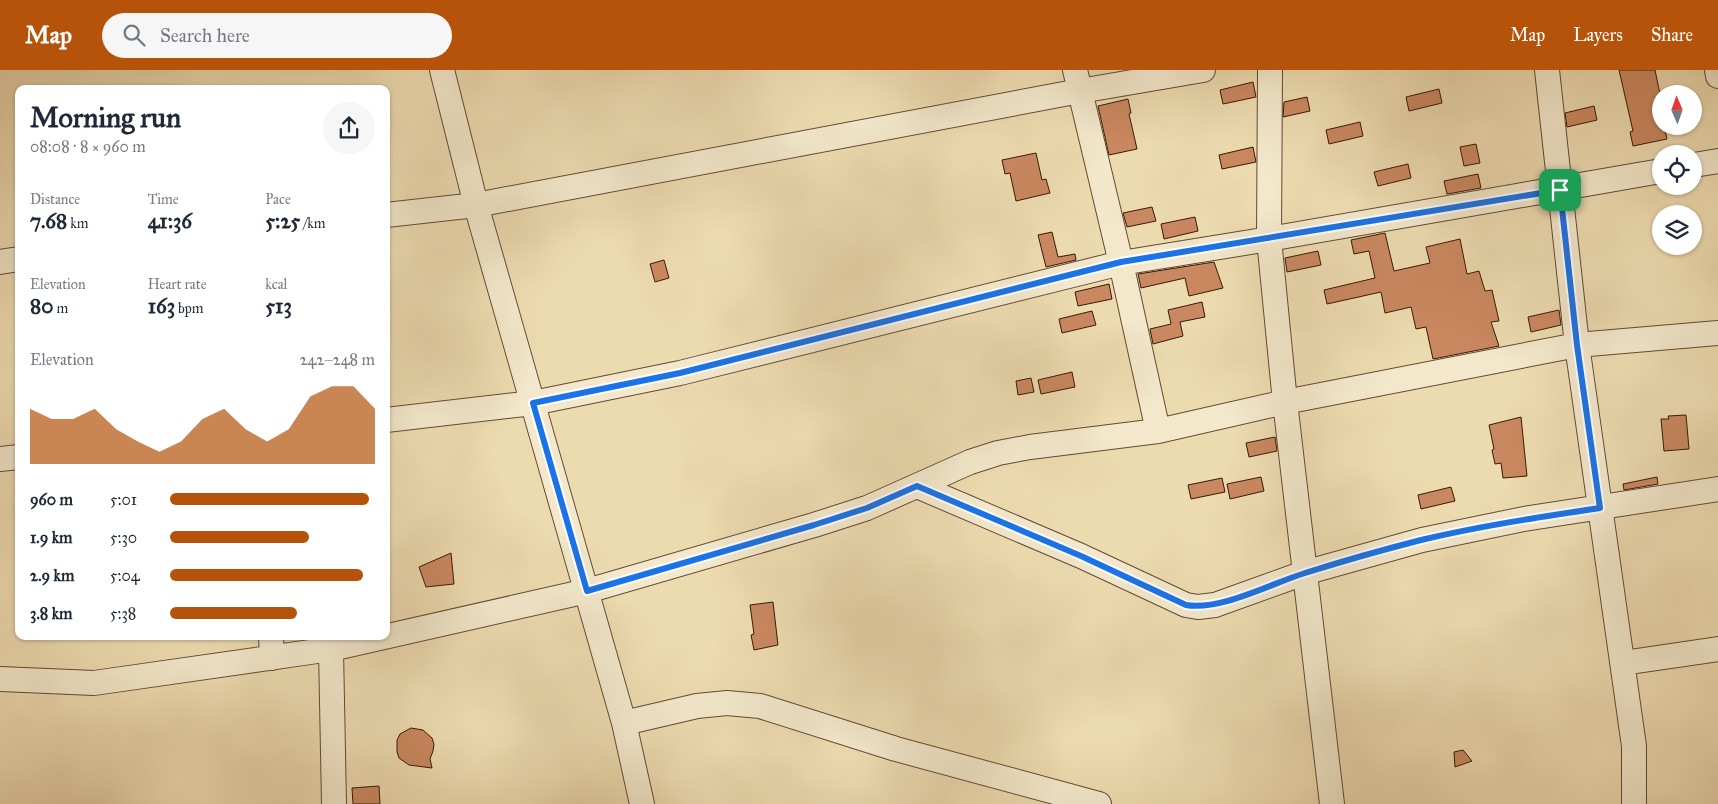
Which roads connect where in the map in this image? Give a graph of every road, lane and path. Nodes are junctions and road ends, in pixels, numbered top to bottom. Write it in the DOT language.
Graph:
graph roads {
  1 [pos="442,70"];
  2 [pos="1204,70"];
  3 [pos="1270,70"];
  4 [pos="1547,70"];
  5 [pos="1717,70"];
  6 [pos="1718,76"];
  7 [pos="1078,81"];
  8 [pos="1718,161"];
  9 [pos="1702,164"];
  10 [pos="1652,173"];
  11 [pos="1560,190"];
  12 [pos="476,205"];
  13 [pos="390,215"];
  14 [pos="1270,239"];
  15 [pos="15,260"];
  16 [pos="0,262"];
  17 [pos="1121,262"];
  18 [pos="1718,333"];
  19 [pos="1577,345"];
  20 [pos="1285,402"];
  21 [pos="533,403"];
  22 [pos="390,420"];
  23 [pos="1158,431"];
  24 [pos="15,457"];
  25 [pos="0,459"];
  26 [pos="917,486"];
  27 [pos="1718,489"];
  28 [pos="1600,508"];
  29 [pos="1304,573"];
  30 [pos="587,591"];
  31 [pos="390,636"];
  32 [pos="371,640"];
  33 [pos="272,647"];
  34 [pos="331,649"];
  35 [pos="1718,649"];
  36 [pos="1623,663"];
  37 [pos="0,680"];
  38 [pos="624,723"];
  39 [pos="334,804"];
  40 [pos="642,804"];
  41 [pos="1099,804"];
  42 [pos="1332,804"];
  43 [pos="1634,804"];
  1 -- 12 [label="street"];
  2 -- 7 [label="street"];
  3 -- 14 [label="street"];
  4 -- 11 [label="street"];
  5 -- 6 [label="street"];
  7 -- 12 [label="street"];
  7 -- 17 [label="street"];
  8 -- 9 [label="street"];
  10 -- 11 [label="street"];
  11 -- 14 [label="street"];
  11 -- 19 [label="street"];
  12 -- 13 [label="street"];
  12 -- 21 [label="street"];
  14 -- 17 [label="street"];
  14 -- 20 [label="street"];
  15 -- 16 [label="street"];
  17 -- 21 [label="street"];
  17 -- 23 [label="street"];
  18 -- 19 [label="street"];
  19 -- 20 [label="street"];
  19 -- 28 [label="street"];
  20 -- 23 [label="street"];
  20 -- 29 [label="street"];
  21 -- 22 [label="street"];
  21 -- 30 [label="street"];
  23 -- 26 [label="street"];
  24 -- 25 [label="street"];
  26 -- 29 [label="street"];
  26 -- 30 [label="street"];
  27 -- 28 [label="street"];
  28 -- 29 [label="street"];
  28 -- 36 [label="street"];
  29 -- 42 [label="street"];
  30 -- 31 [label="street"];
  30 -- 38 [label="street"];
  32 -- 34 [label="street"];
  33 -- 34 [label="street"];
  33 -- 37 [label="street"];
  34 -- 39 [label="street"];
  35 -- 36 [label="street"];
  36 -- 43 [label="street"];
  38 -- 40 [label="street"];
  38 -- 41 [label="street"];
}
